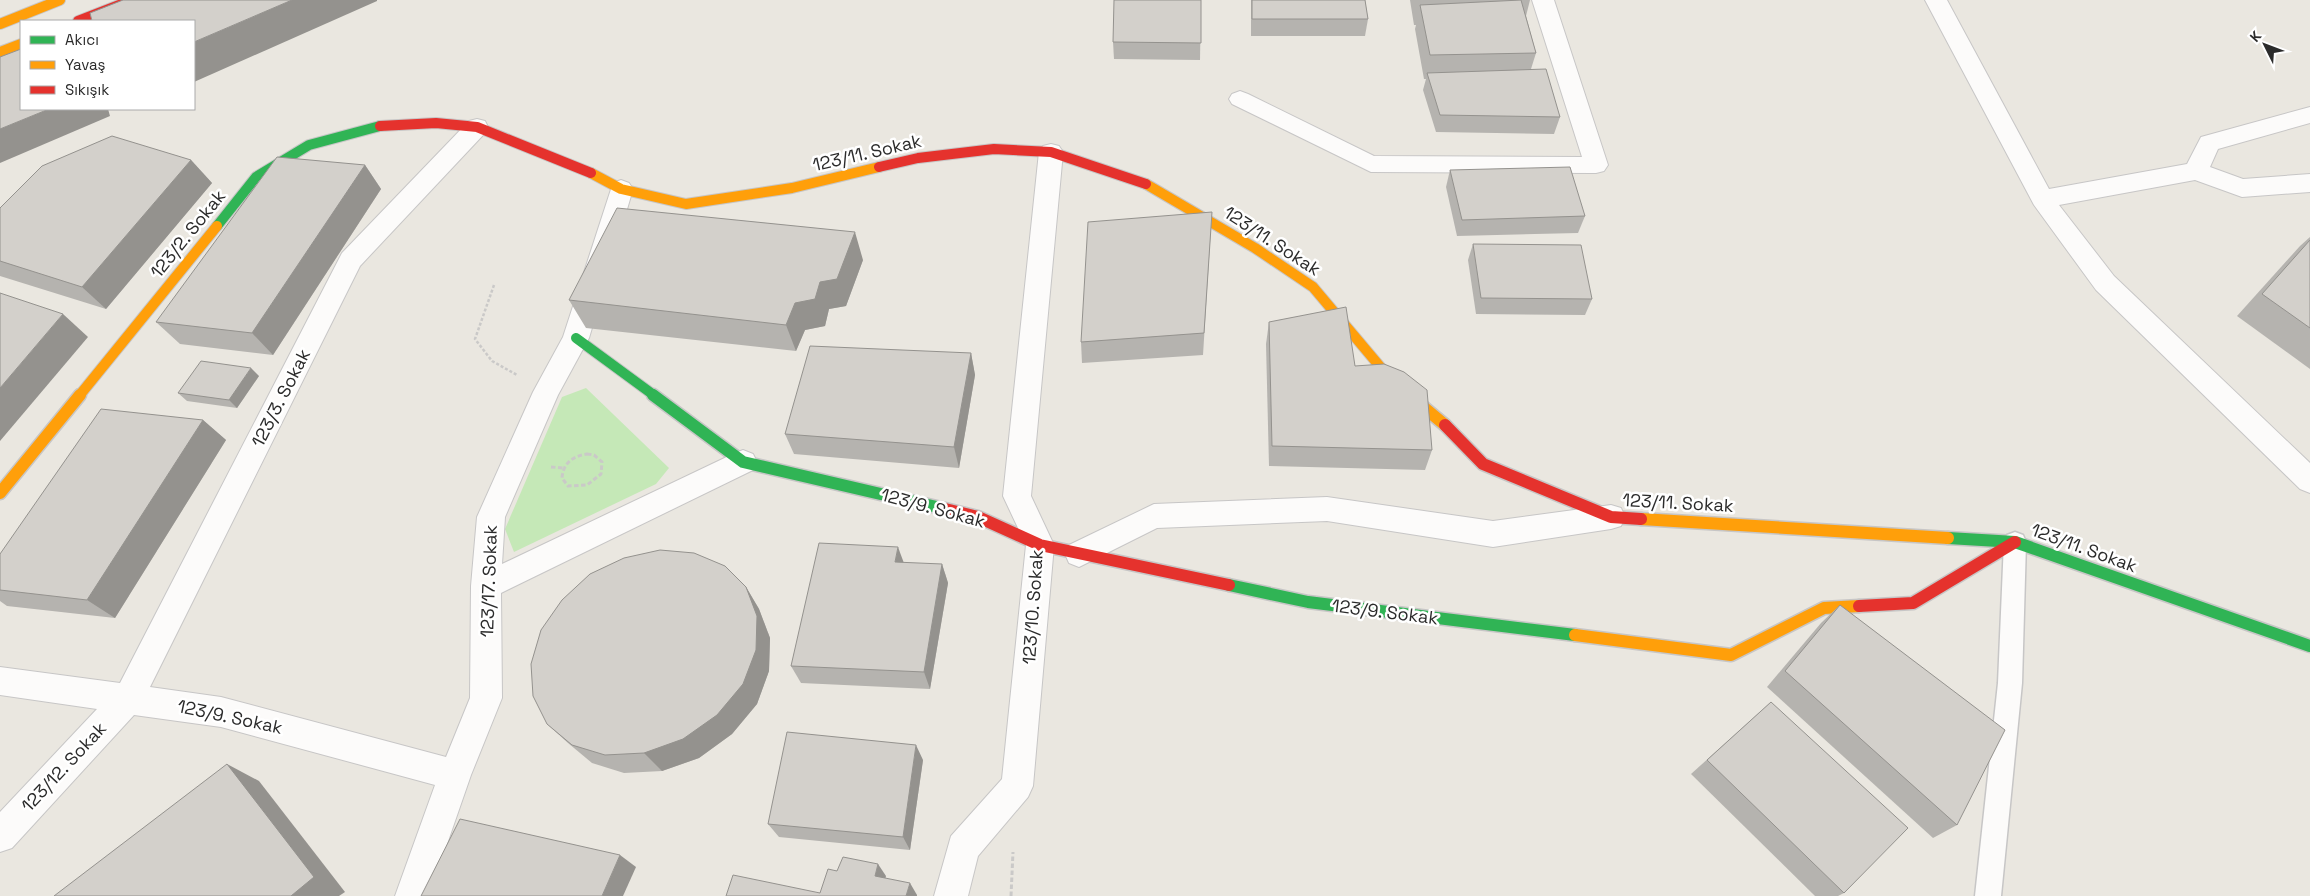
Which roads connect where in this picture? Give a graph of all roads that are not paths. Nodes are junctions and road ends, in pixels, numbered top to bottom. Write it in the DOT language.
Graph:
graph roads {
  1 [pos="60,0"];
  2 [pos="132,0"];
  3 [pos="1543,0"];
  4 [pos="1936,0"];
  5 [pos="81,20"];
  6 [pos="0,24"];
  7 [pos="20,44"];
  8 [pos="0,52"];
  9 [pos="1240,100"];
  10 [pos="2310,115"];
  11 [pos="477,127"];
  12 [pos="1051,152"];
  13 [pos="2196,171"];
  14 [pos="2310,183"];
  15 [pos="621,188"];
  16 [pos="2042,199"];
  17 [pos="576,338"];
  18 [pos="743,462"];
  19 [pos="2310,481"];
  20 [pos="0,494"];
  21 [pos="1611,517"];
  22 [pos="2015,542"];
  23 [pos="1040,546"];
  24 [pos="1079,554"];
  25 [pos="486,586"];
  26 [pos="2310,646"];
  27 [pos="0,681"];
  28 [pos="128,698"];
  29 [pos="455,775"];
  30 [pos="0,836"];
  31 [pos="412,896"];
  32 [pos="951,896"];
  33 [pos="1988,896"];
  1 -- 6 [label="street"];
  2 -- 5 [label="street"];
  3 -- 9 [label="street"];
  4 -- 16 [label="street"];
  7 -- 8 [label="street"];
  10 -- 13 [label="street"];
  11 -- 15 [label="street, 123/11. Sokak"];
  11 -- 20 [label="street, 123/2. Sokak"];
  11 -- 28 [label="street, 123/3. Sokak"];
  12 -- 15 [label="street, 123/11. Sokak"];
  12 -- 21 [label="street, 123/11. Sokak"];
  12 -- 23 [label="street, 123/10. Sokak"];
  13 -- 14 [label="street"];
  13 -- 16 [label="street"];
  15 -- 17 [label="street, 123/17. Sokak"];
  16 -- 19 [label="street"];
  17 -- 18 [label="street, 123/9. Sokak"];
  17 -- 25 [label="street, 123/17. Sokak"];
  18 -- 23 [label="street, 123/9. Sokak"];
  18 -- 25 [label="street"];
  21 -- 22 [label="street, 123/11. Sokak"];
  21 -- 24 [label="street"];
  22 -- 24 [label="street, 123/9. Sokak"];
  22 -- 26 [label="street, 123/11. Sokak"];
  22 -- 33 [label="lane"];
  23 -- 24 [label="street, 123/9. Sokak"];
  23 -- 32 [label="street, 123/10. Sokak"];
  25 -- 29 [label="street, 123/17. Sokak"];
  27 -- 28 [label="street, 123/9. Sokak"];
  28 -- 29 [label="street, 123/9. Sokak"];
  28 -- 30 [label="street, 123/12. Sokak"];
  29 -- 31 [label="street, 123/17. Sokak"];
}
